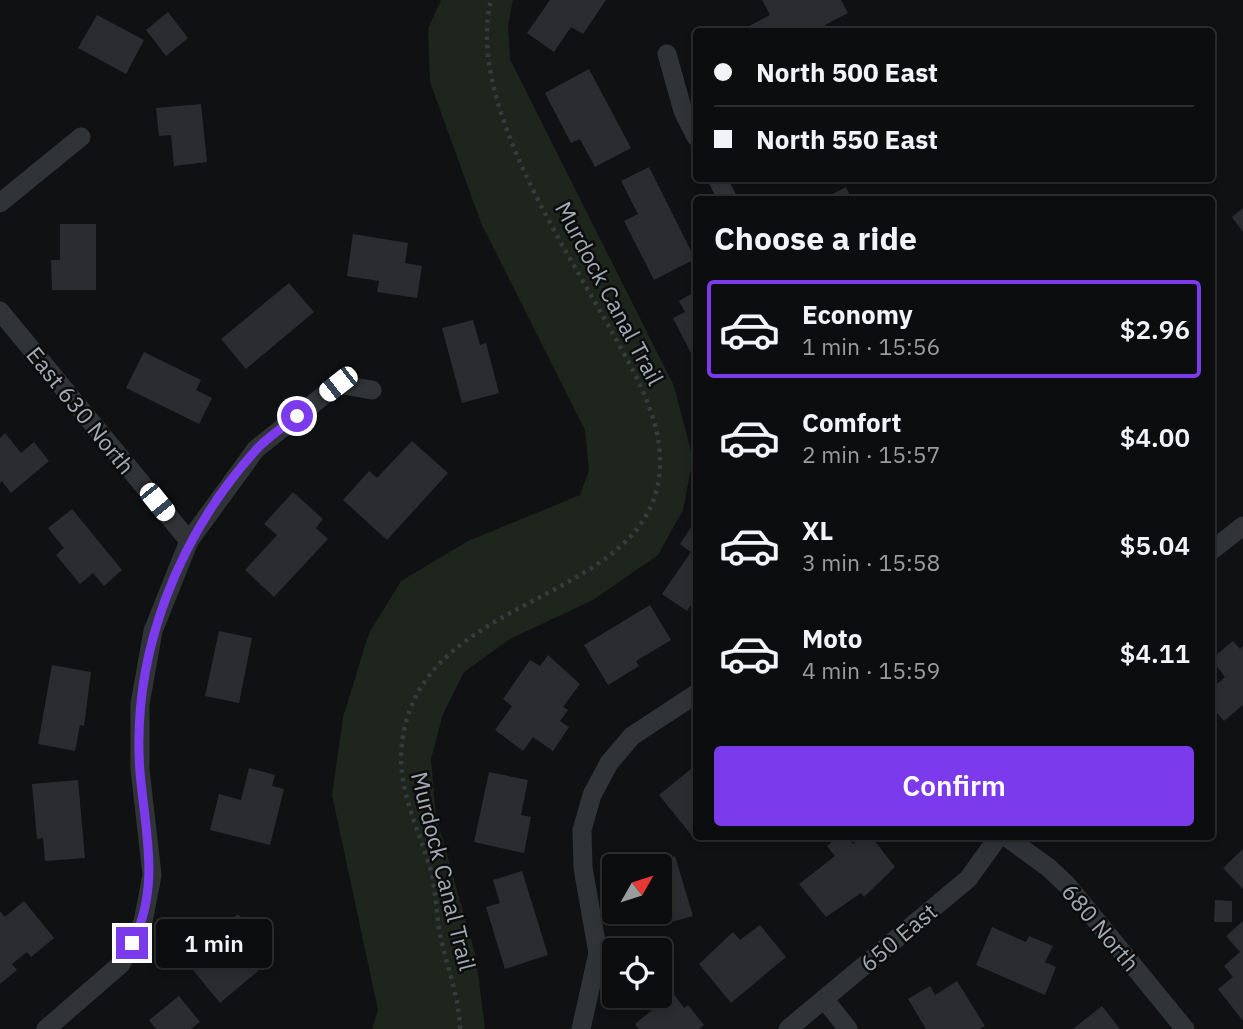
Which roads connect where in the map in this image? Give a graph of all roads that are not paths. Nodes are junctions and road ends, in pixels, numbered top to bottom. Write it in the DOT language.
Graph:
graph roads {
  1 [pos="667,54"];
  2 [pos="693,131"];
  3 [pos="81,137"];
  4 [pos="0,203"];
  5 [pos="0,311"];
  6 [pos="372,390"];
  7 [pos="1243,526"];
  8 [pos="189,541"];
  9 [pos="1215,548"];
  10 [pos="693,696"];
  11 [pos="996,840"];
  12 [pos="1010,840"];
  13 [pos="824,999"];
  14 [pos="46,1029"];
  15 [pos="581,1029"];
  16 [pos="788,1029"];
  17 [pos="848,1029"];
  18 [pos="1185,1029"];
  1 -- 2 [label="street"];
  3 -- 4 [label="street"];
  5 -- 8 [label="street, East 630 North"];
  6 -- 8 [label="street"];
  7 -- 9 [label="street"];
  8 -- 14 [label="street"];
  10 -- 15 [label="street"];
  11 -- 13 [label="street, 650 East"];
  12 -- 18 [label="street, 680 North"];
  13 -- 16 [label="street, 650 East"];
  13 -- 17 [label="street"];
}
